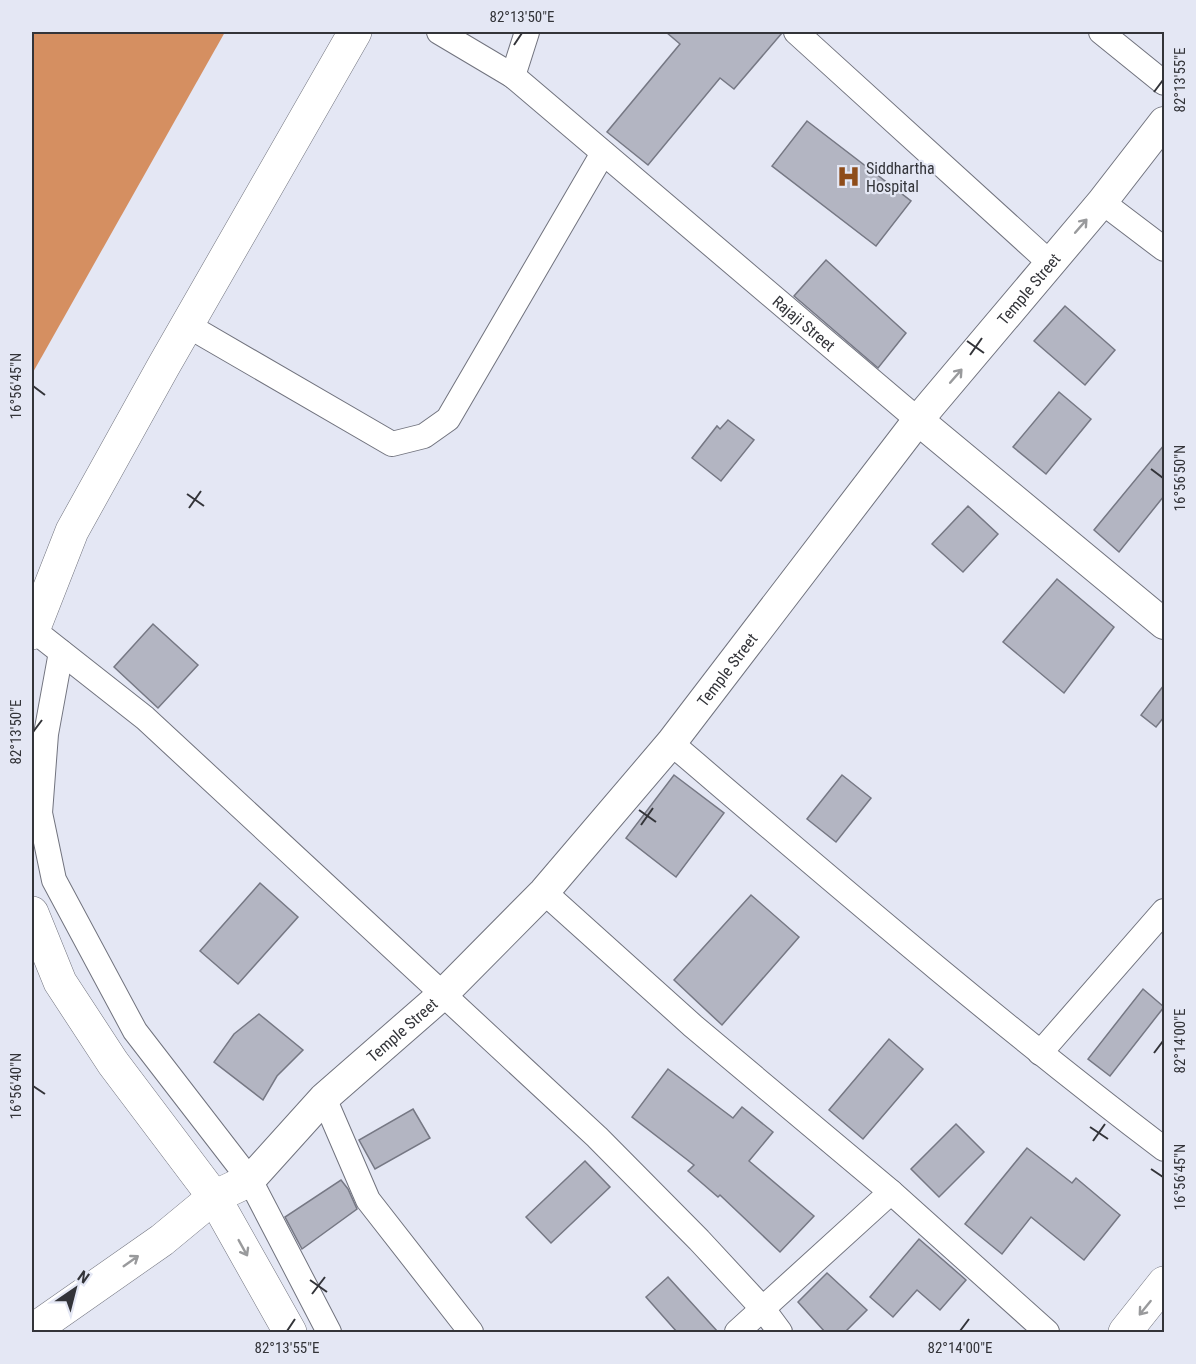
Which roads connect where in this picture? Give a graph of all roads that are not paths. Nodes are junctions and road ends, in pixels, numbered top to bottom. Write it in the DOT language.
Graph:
graph roads {
  1 [pos="354,32"];
  2 [pos="439,32"];
  3 [pos="527,32"];
  4 [pos="1101,32"];
  5 [pos="812,37"];
  6 [pos="513,76"];
  7 [pos="1164,83"];
  8 [pos="1164,122"];
  9 [pos="603,153"];
  10 [pos="1102,202"];
  11 [pos="1164,249"];
  12 [pos="1050,262"];
  13 [pos="187,325"];
  14 [pos="918,420"];
  15 [pos="1164,624"];
  16 [pos="32,631"];
  17 [pos="62,652"];
  18 [pos="670,743"];
  19 [pos="544,892"];
  20 [pos="1164,911"];
  21 [pos="32,913"];
  22 [pos="442,995"];
  23 [pos="1040,1053"];
  24 [pos="324,1098"];
  25 [pos="1164,1149"];
  26 [pos="250,1180"];
  27 [pos="891,1192"];
  28 [pos="214,1197"];
  29 [pos="1164,1283"];
  30 [pos="763,1309"];
  31 [pos="32,1331"];
  32 [pos="290,1332"];
  33 [pos="329,1332"];
  34 [pos="471,1332"];
  35 [pos="737,1332"];
  36 [pos="780,1332"];
  37 [pos="1047,1332"];
  38 [pos="1125,1332"];
  1 -- 13 [label="main road"];
  2 -- 6 [label="street, Rajaji Street"];
  3 -- 6 [label="street"];
  4 -- 7 [label="street"];
  5 -- 12 [label="street"];
  6 -- 9 [label="street, Rajaji Street"];
  8 -- 10 [label="street, Temple Street"];
  9 -- 13 [label="street"];
  9 -- 14 [label="street, Rajaji Street"];
  10 -- 11 [label="street"];
  12 -- 10 [label="street, Temple Street, one-way"];
  14 -- 12 [label="street, Temple Street, one-way"];
  13 -- 16 [label="main road"];
  14 -- 15 [label="street, Rajaji Street"];
  14 -- 18 [label="street, Temple Street"];
  16 -- 17 [label="street"];
  17 -- 22 [label="street"];
  17 -- 26 [label="street"];
  18 -- 19 [label="street, Temple Street"];
  18 -- 23 [label="street"];
  19 -- 22 [label="street, Temple Street"];
  19 -- 27 [label="street"];
  20 -- 23 [label="street"];
  21 -- 28 [label="main road"];
  22 -- 24 [label="street, Temple Street"];
  22 -- 30 [label="street"];
  23 -- 25 [label="street"];
  24 -- 26 [label="street, Temple Street"];
  24 -- 34 [label="street"];
  26 -- 28 [label="main road"];
  26 -- 33 [label="street"];
  27 -- 30 [label="street"];
  27 -- 37 [label="street"];
  31 -- 28 [label="main road, one-way"];
  28 -- 32 [label="main road, one-way"];
  29 -- 38 [label="main road, one-way"];
  30 -- 35 [label="street"];
  30 -- 36 [label="street"];
}
